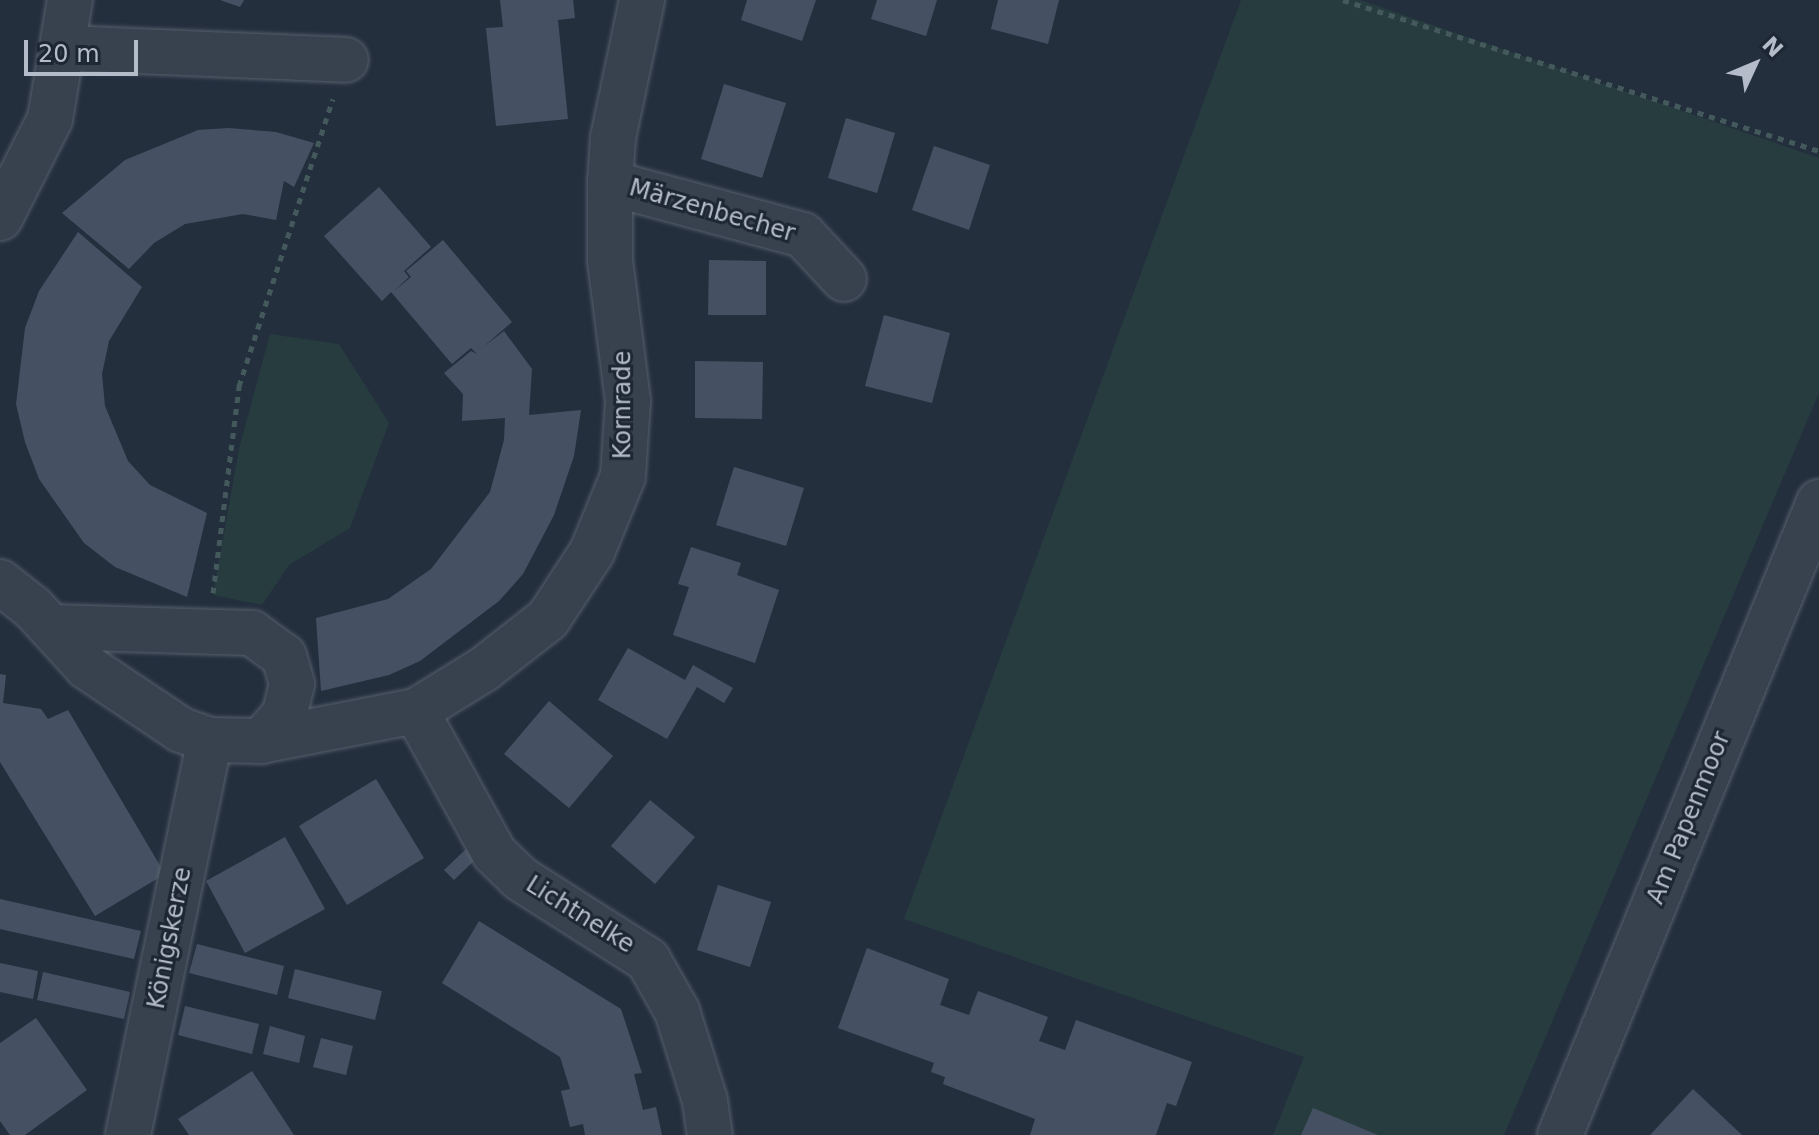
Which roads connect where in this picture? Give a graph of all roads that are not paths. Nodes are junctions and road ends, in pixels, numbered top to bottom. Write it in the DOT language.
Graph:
graph roads {
  1 [pos="70,0"];
  2 [pos="642,0"];
  3 [pos="63,48"];
  4 [pos="346,60"];
  5 [pos="610,183"];
  6 [pos="0,218"];
  7 [pos="844,279"];
  8 [pos="1819,502"];
  9 [pos="0,582"];
  10 [pos="52,627"];
  11 [pos="416,711"];
  12 [pos="210,740"];
  13 [pos="261,741"];
  14 [pos="128,1135"];
  15 [pos="710,1135"];
  16 [pos="1560,1135"];
  1 -- 3 [label="street"];
  2 -- 5 [label="street, Kornrade"];
  3 -- 4 [label="street"];
  3 -- 6 [label="street"];
  5 -- 7 [label="street, Märzenbecher"];
  5 -- 11 [label="street, Kornrade"];
  8 -- 16 [label="street, Am Papenmoor"];
  9 -- 10 [label="street, Kornrade"];
  10 -- 12 [label="street, Kornrade"];
  10 -- 13 [label="street"];
  11 -- 13 [label="street, Kornrade"];
  11 -- 15 [label="street, Lichtnelke"];
  12 -- 13 [label="street, Kornrade"];
  12 -- 14 [label="street, Königskerze"];
}
